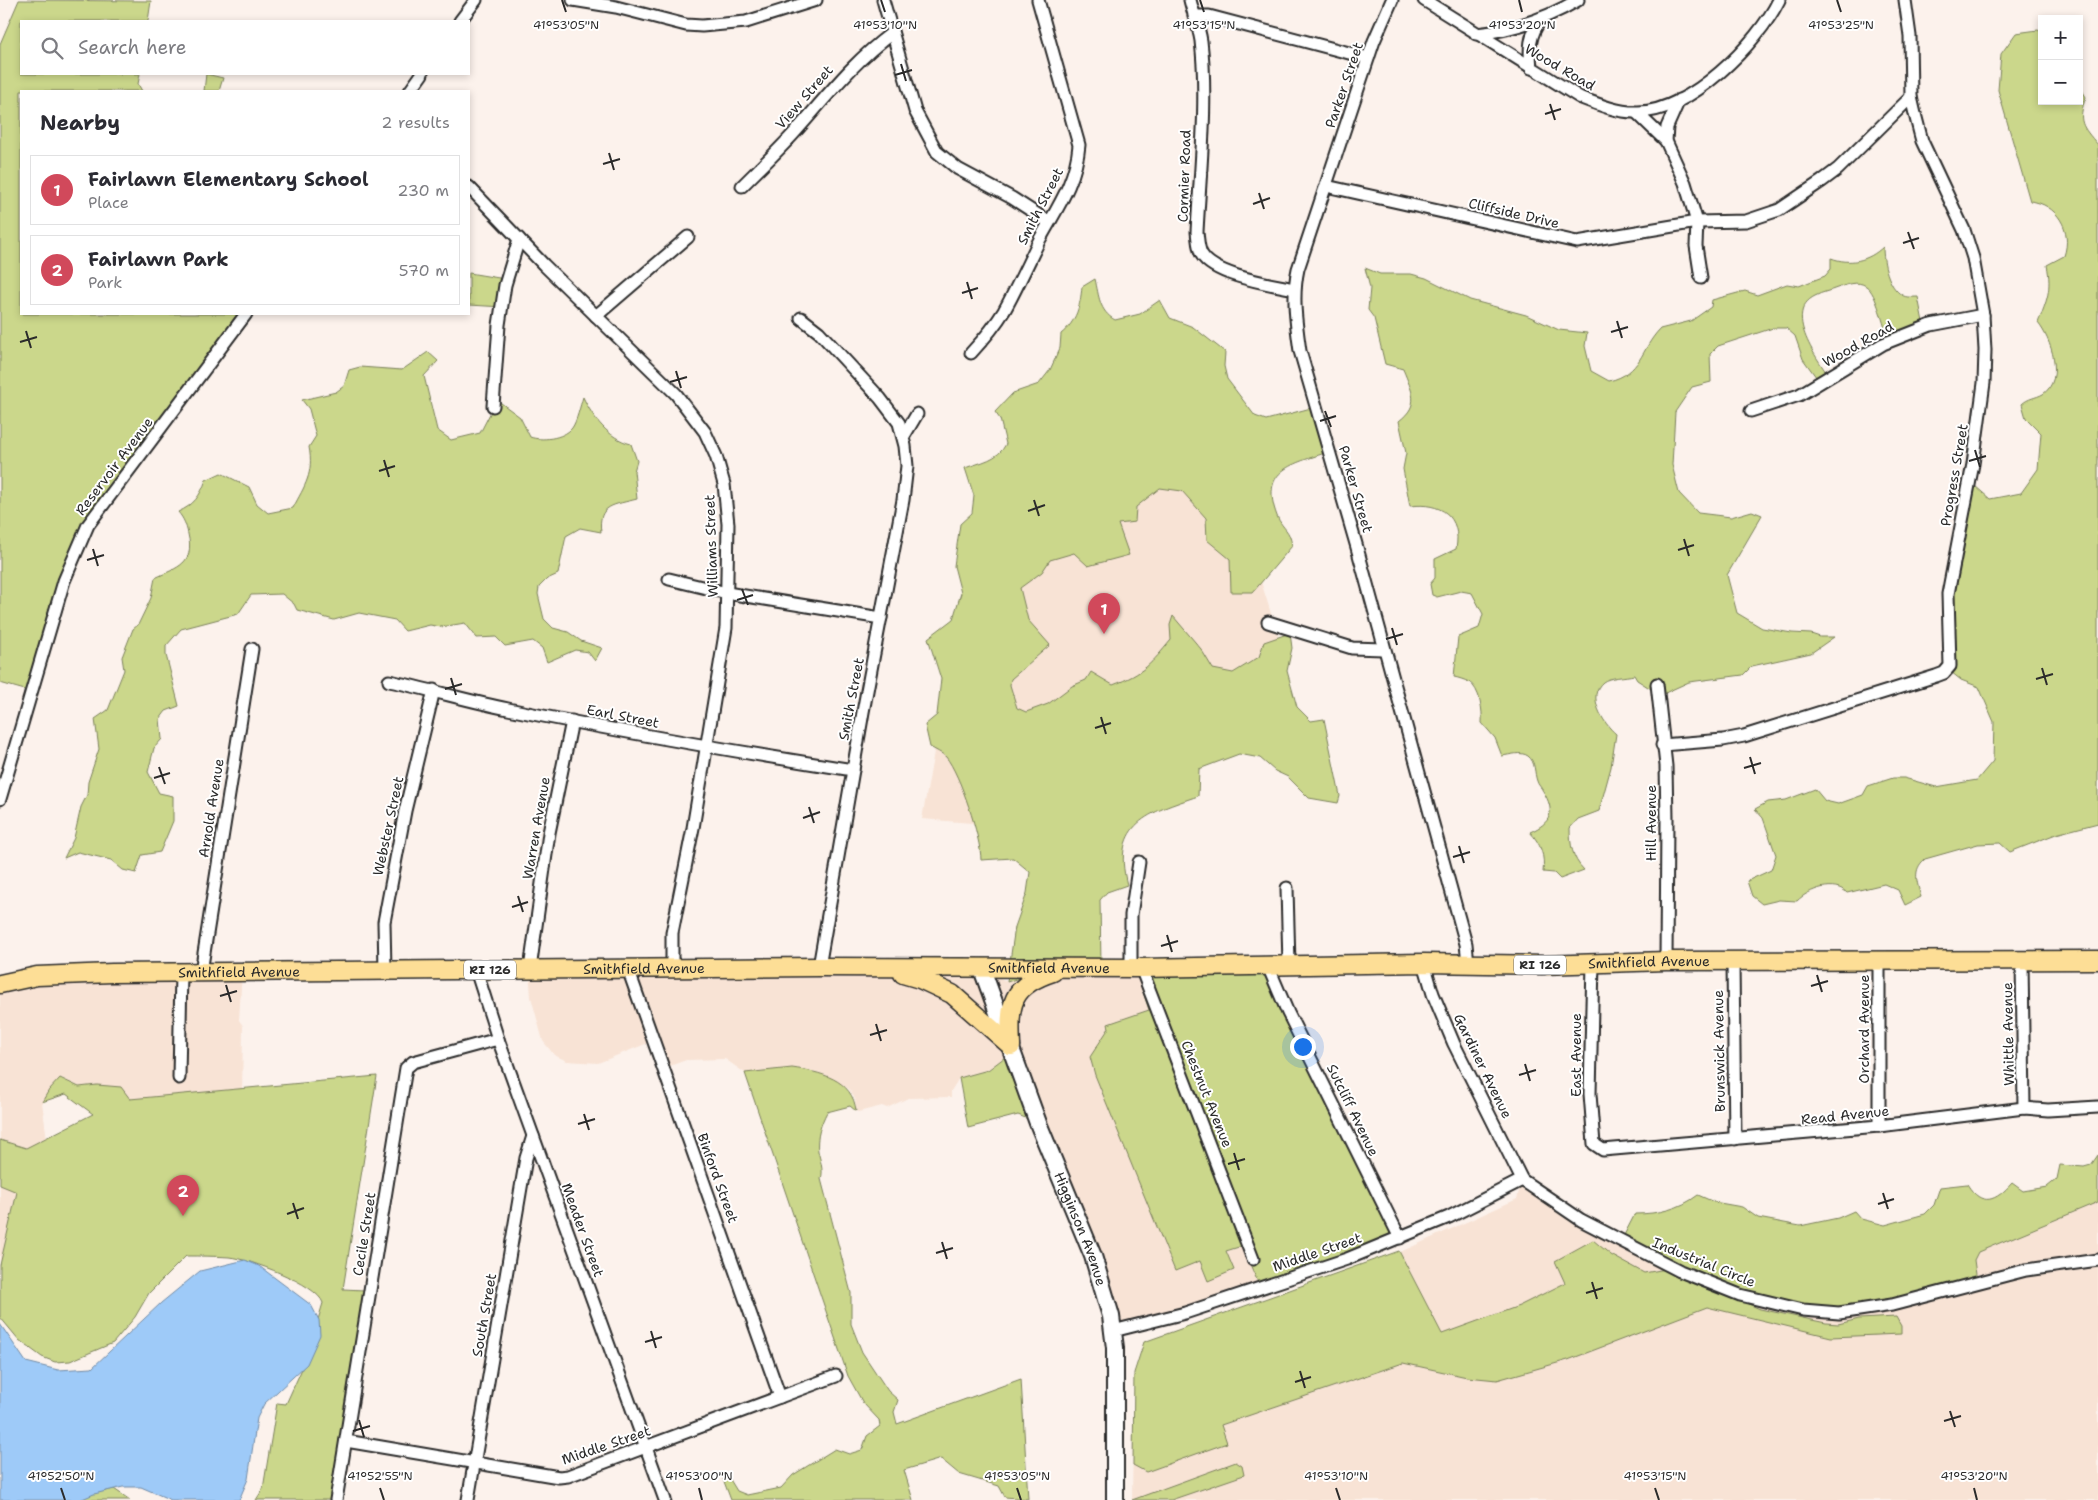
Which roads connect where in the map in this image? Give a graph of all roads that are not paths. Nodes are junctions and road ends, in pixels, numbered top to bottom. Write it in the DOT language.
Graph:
graph roads {
  1 [pos="476,0"];
  2 [pos="573,0"];
  3 [pos="816,0"];
  4 [pos="883,0"];
  5 [pos="1038,0"];
  6 [pos="1190,0"];
  7 [pos="1392,0"];
  8 [pos="1424,0"];
  9 [pos="1578,0"];
  10 [pos="1779,0"];
  11 [pos="1905,0"];
  12 [pos="1194,16"];
  13 [pos="1541,19"];
  14 [pos="461,20"];
  15 [pos="892,33"];
  16 [pos="1476,34"];
  17 [pos="1368,58"];
  18 [pos="1531,68"];
  19 [pos="421,75"];
  20 [pos="411,90"];
  21 [pos="1912,97"];
  22 [pos="1679,100"];
  23 [pos="1637,113"];
  24 [pos="1666,141"];
  25 [pos="742,186"];
  26 [pos="1326,186"];
  27 [pos="470,188"];
  28 [pos="1049,222"];
  29 [pos="1697,222"];
  30 [pos="688,237"];
  31 [pos="519,239"];
  32 [pos="1701,278"];
  33 [pos="1294,289"];
  34 [pos="245,315"];
  35 [pos="1983,315"];
  36 [pos="596,316"];
  37 [pos="802,318"];
  38 [pos="971,353"];
  39 [pos="493,406"];
  40 [pos="1751,411"];
  41 [pos="917,414"];
  42 [pos="904,436"];
  43 [pos="669,579"];
  44 [pos="727,592"];
  45 [pos="881,618"];
  46 [pos="1268,622"];
  47 [pos="252,649"];
  48 [pos="1383,649"];
  49 [pos="389,681"];
  50 [pos="1657,684"];
  51 [pos="434,690"];
  52 [pos="572,721"];
  53 [pos="1662,745"];
  54 [pos="707,747"];
  55 [pos="853,770"];
  56 [pos="0,799"];
  57 [pos="1139,862"];
  58 [pos="1286,888"];
  59 [pos="2098,960"];
  60 [pos="1666,961"];
  61 [pos="2022,961"];
  62 [pos="1593,962"];
  63 [pos="1733,962"];
  64 [pos="1879,962"];
  65 [pos="1424,963"];
  66 [pos="1468,963"];
  67 [pos="1289,965"];
  68 [pos="1268,966"];
  69 [pos="819,967"];
  70 [pos="886,968"];
  71 [pos="1064,968"];
  72 [pos="1136,968"];
  73 [pos="530,969"];
  74 [pos="628,969"];
  75 [pos="672,969"];
  76 [pos="982,969"];
  77 [pos="385,970"];
  78 [pos="476,970"];
  79 [pos="181,972"];
  80 [pos="202,972"];
  81 [pos="0,984"];
  82 [pos="498,1039"];
  83 [pos="1011,1046"];
  84 [pos="179,1078"];
  85 [pos="2098,1107"];
  86 [pos="2024,1108"];
  87 [pos="1879,1126"];
  88 [pos="533,1136"];
  89 [pos="1735,1139"];
  90 [pos="1595,1146"];
  91 [pos="1522,1180"];
  92 [pos="1400,1238"];
  93 [pos="1253,1259"];
  94 [pos="2098,1260"];
  95 [pos="1114,1331"];
  96 [pos="836,1376"];
  97 [pos="780,1396"];
  98 [pos="346,1441"];
  99 [pos="646,1448"];
  100 [pos="474,1463"];
  101 [pos="336,1500"];
  102 [pos="468,1500"];
  103 [pos="665,1500"];
  104 [pos="1115,1500"];
  1 -- 14 [label="street"];
  2 -- 3 [label="street"];
  4 -- 15 [label="street"];
  5 -- 28 [label="street, Smith Street"];
  6 -- 12 [label="street, Cormier Road"];
  7 -- 17 [label="street, Parker Street"];
  8 -- 16 [label="street, Wood Road"];
  9 -- 13 [label="street"];
  10 -- 22 [label="street"];
  11 -- 21 [label="street, Progress Street"];
  12 -- 17 [label="street"];
  12 -- 33 [label="street, Cormier Road"];
  13 -- 16 [label="street"];
  13 -- 18 [label="street"];
  15 -- 25 [label="street, View Street"];
  15 -- 28 [label="street"];
  16 -- 18 [label="street, Wood Road"];
  17 -- 26 [label="street, Parker Street"];
  18 -- 23 [label="street, Wood Road"];
  19 -- 20 [label="street"];
  21 -- 29 [label="street, Cliffside Drive"];
  21 -- 35 [label="street, Progress Street"];
  22 -- 23 [label="street"];
  22 -- 24 [label="street"];
  23 -- 24 [label="street, Wood Road"];
  24 -- 29 [label="street, Wood Road"];
  26 -- 29 [label="street, Cliffside Drive"];
  26 -- 33 [label="street, Parker Street"];
  27 -- 31 [label="street, Williams Street"];
  28 -- 38 [label="street, Smith Street"];
  29 -- 32 [label="street, Wood Road"];
  30 -- 36 [label="street"];
  31 -- 36 [label="street, Williams Street"];
  31 -- 39 [label="street"];
  33 -- 48 [label="street, Parker Street"];
  34 -- 56 [label="street, Reservoir Avenue"];
  35 -- 40 [label="street, Wood Road"];
  35 -- 53 [label="street, Progress Street"];
  36 -- 44 [label="street, Williams Street"];
  37 -- 42 [label="street"];
  41 -- 42 [label="street"];
  42 -- 45 [label="street, Smith Street"];
  43 -- 44 [label="street"];
  44 -- 45 [label="street"];
  44 -- 54 [label="street, Williams Street"];
  45 -- 55 [label="street, Smith Street"];
  46 -- 48 [label="street"];
  47 -- 80 [label="street, Arnold Avenue"];
  48 -- 66 [label="street, Parker Street"];
  49 -- 51 [label="street, Earl Street"];
  50 -- 53 [label="street, Hill Avenue"];
  51 -- 52 [label="street, Earl Street"];
  51 -- 77 [label="street, Webster Street"];
  52 -- 54 [label="street, Earl Street"];
  52 -- 73 [label="street, Warren Avenue"];
  53 -- 60 [label="street, Hill Avenue"];
  54 -- 55 [label="street, Earl Street"];
  54 -- 75 [label="street, Williams Street"];
  55 -- 69 [label="street, Smith Street"];
  57 -- 72 [label="street"];
  58 -- 67 [label="street"];
  59 -- 61 [label="main road, Smithfield Avenue / RI 126"];
  60 -- 62 [label="main road, Smithfield Avenue / RI 126"];
  60 -- 63 [label="main road, Smithfield Avenue / RI 126"];
  61 -- 64 [label="main road, Smithfield Avenue / RI 126"];
  61 -- 86 [label="street, Whittle Avenue"];
  62 -- 66 [label="main road, Smithfield Avenue / RI 126"];
  62 -- 90 [label="street, East Avenue"];
  63 -- 64 [label="main road, Smithfield Avenue / RI 126"];
  63 -- 89 [label="street, Brunswick Avenue"];
  64 -- 87 [label="street, Orchard Avenue"];
  65 -- 66 [label="main road, Smithfield Avenue / RI 126"];
  65 -- 67 [label="main road, Smithfield Avenue / RI 126"];
  65 -- 91 [label="street, Gardiner Avenue"];
  67 -- 68 [label="main road, Smithfield Avenue / RI 126"];
  68 -- 72 [label="main road, Smithfield Avenue / RI 126"];
  68 -- 92 [label="street, Sutcliff Avenue"];
  69 -- 70 [label="main road, Smithfield Avenue / RI 126"];
  69 -- 75 [label="main road, Smithfield Avenue / RI 126"];
  70 -- 76 [label="main road, Smithfield Avenue / RI 126"];
  70 -- 83 [label="main road"];
  71 -- 72 [label="main road, Smithfield Avenue / RI 126"];
  71 -- 76 [label="main road, Smithfield Avenue / RI 126"];
  71 -- 83 [label="main road"];
  72 -- 93 [label="street, Chestnut Avenue"];
  73 -- 74 [label="main road, Smithfield Avenue / RI 126"];
  73 -- 78 [label="main road, Smithfield Avenue / RI 126"];
  74 -- 75 [label="main road, Smithfield Avenue / RI 126"];
  74 -- 97 [label="street, Binford Street"];
  76 -- 83 [label="street, Higginson Avenue"];
  77 -- 78 [label="main road, Smithfield Avenue / RI 126"];
  77 -- 80 [label="main road, Smithfield Avenue / RI 126"];
  78 -- 82 [label="street, Meader Street"];
  79 -- 80 [label="main road, Smithfield Avenue / RI 126"];
  79 -- 81 [label="main road, Smithfield Avenue / RI 126"];
  79 -- 84 [label="street"];
  82 -- 88 [label="street, Meader Street"];
  82 -- 98 [label="street, Cecile Street"];
  83 -- 95 [label="street, Higginson Avenue"];
  85 -- 86 [label="street, Read Avenue"];
  86 -- 87 [label="street, Read Avenue"];
  87 -- 89 [label="street, Read Avenue"];
  88 -- 99 [label="street, Meader Street"];
  88 -- 100 [label="street, South Street"];
  89 -- 90 [label="street, Read Avenue"];
  91 -- 92 [label="street, Middle Street"];
  91 -- 94 [label="street, Industrial Circle"];
  92 -- 95 [label="street, Middle Street"];
  95 -- 104 [label="street, Higginson Avenue"];
  96 -- 97 [label="street, Middle Street"];
  97 -- 99 [label="street, Middle Street"];
  98 -- 100 [label="street, Middle Street"];
  98 -- 101 [label="street, Cecile Street"];
  99 -- 100 [label="street, Middle Street"];
  99 -- 103 [label="street, Meader Street"];
  100 -- 102 [label="street, South Street"];
}
